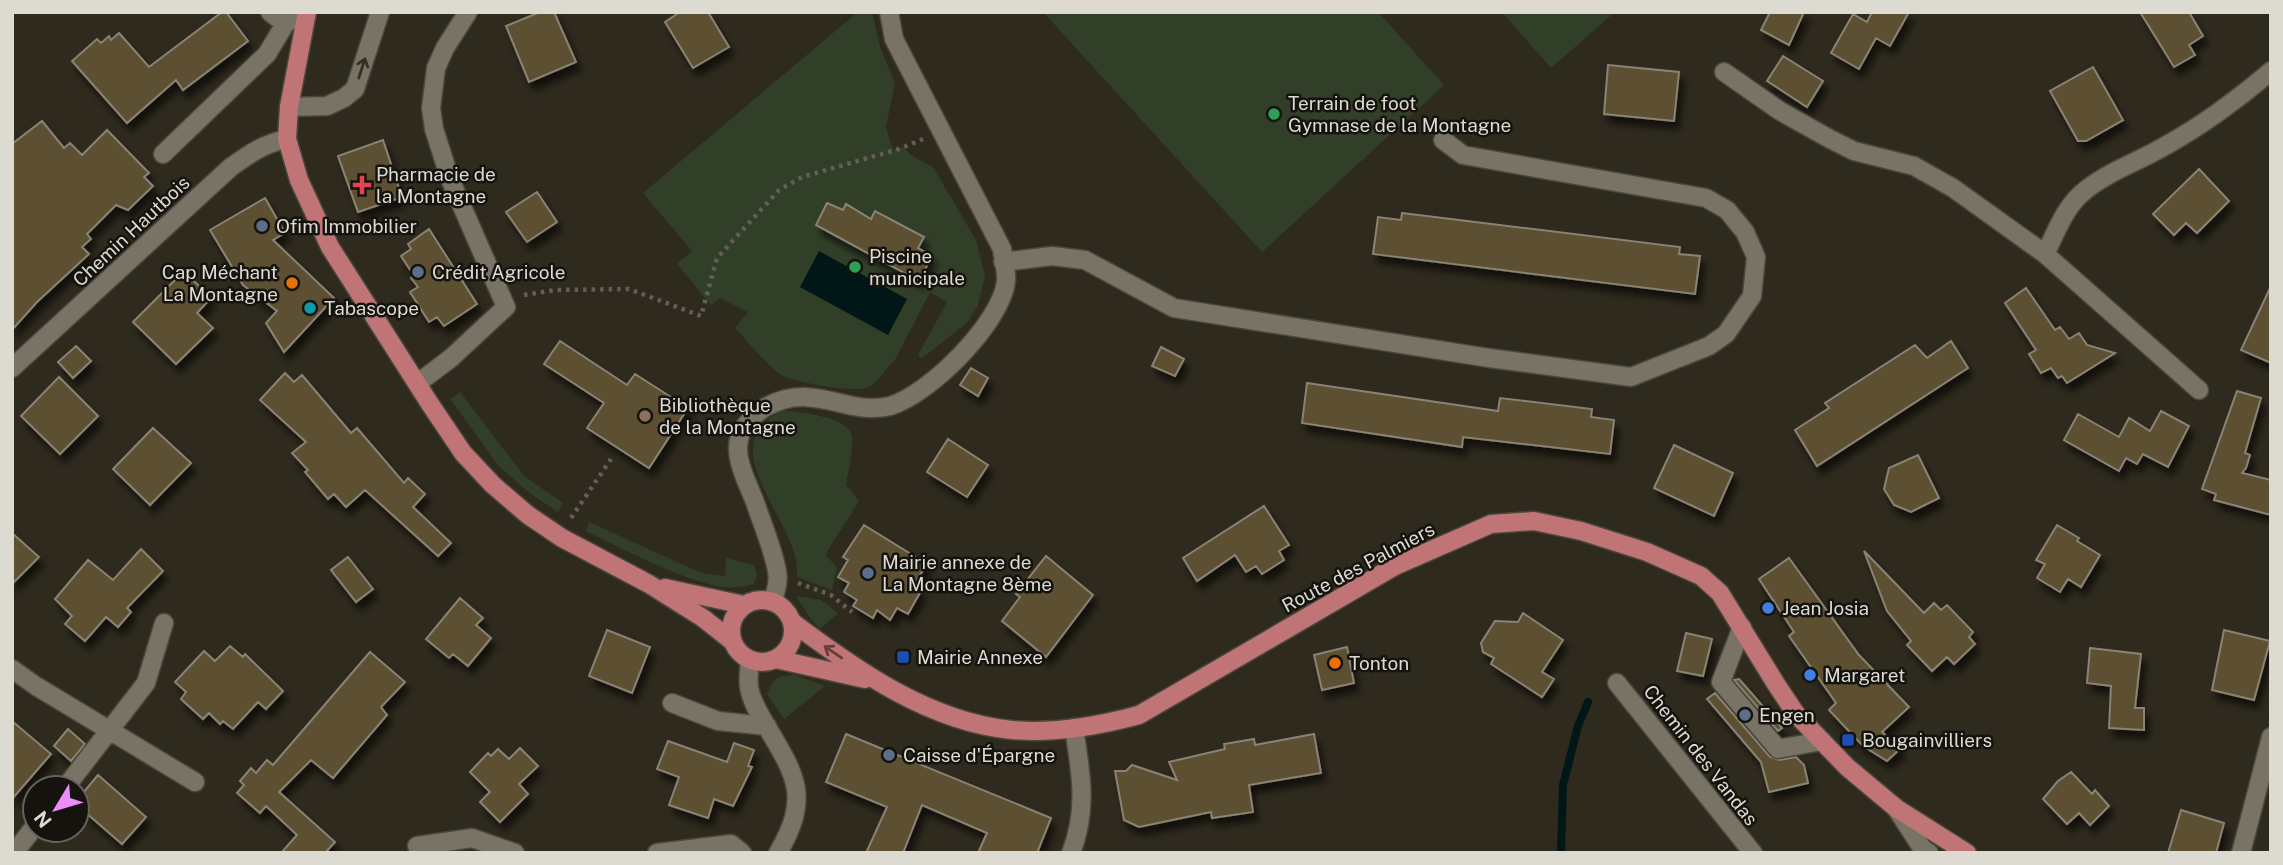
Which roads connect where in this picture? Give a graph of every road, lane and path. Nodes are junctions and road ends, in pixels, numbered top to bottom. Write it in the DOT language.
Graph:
graph roads {
  1 [pos="270,12"];
  2 [pos="305,12"];
  3 [pos="380,12"];
  4 [pos="468,12"];
  5 [pos="888,12"];
  6 [pos="285,24"];
  7 [pos="2271,71"];
  8 [pos="1724,72"];
  9 [pos="289,107"];
  10 [pos="943,131"];
  11 [pos="287,139"];
  12 [pos="1443,140"];
  13 [pos="163,154"];
  14 [pos="2045,254"];
  15 [pos="1003,262"];
  16 [pos="506,307"];
  17 [pos="12,368"];
  18 [pos="418,383"];
  19 [pos="2199,390"];
  20 [pos="611,459"];
  21 [pos="558,536"];
  22 [pos="778,573"];
  23 [pos="649,584"];
  24 [pos="772,602"];
  25 [pos="744,605"];
  26 [pos="852,612"];
  27 [pos="792,622"];
  28 [pos="164,623"];
  29 [pos="1742,627"];
  30 [pos="732,641"];
  31 [pos="776,659"];
  32 [pos="750,660"];
  33 [pos="12,669"];
  34 [pos="876,681"];
  35 [pos="1617,683"];
  36 [pos="672,703"];
  37 [pos="767,726"];
  38 [pos="1074,728"];
  39 [pos="110,731"];
  40 [pos="2271,737"];
  41 [pos="1822,741"];
  42 [pos="76,774"];
  43 [pos="195,782"];
  44 [pos="1896,808"];
  45 [pos="417,846"];
  46 [pos="515,853"];
  47 [pos="657,853"];
  48 [pos="741,853"];
  49 [pos="778,853"];
  50 [pos="1071,853"];
  51 [pos="1753,853"];
  52 [pos="1929,853"];
  53 [pos="1967,853"];
  54 [pos="2241,853"];
  1 -- 6 [label="street"];
  2 -- 6 [label="street"];
  2 -- 9 [label="main road"];
  9 -- 3 [label="street, one-way"];
  4 -- 16 [label="street"];
  5 -- 10 [label="street"];
  6 -- 13 [label="street"];
  7 -- 14 [label="street"];
  8 -- 14 [label="street"];
  9 -- 11 [label="main road"];
  10 -- 15 [label="street"];
  10 -- 16 [label="path"];
  11 -- 17 [label="street, Chemin Hautbois"];
  11 -- 18 [label="main road"];
  12 -- 15 [label="street"];
  14 -- 19 [label="street"];
  15 -- 22 [label="street"];
  16 -- 18 [label="street"];
  18 -- 21 [label="main road"];
  20 -- 21 [label="path"];
  21 -- 23 [label="main road"];
  22 -- 24 [label="street"];
  22 -- 26 [label="path"];
  23 -- 25 [label="main road"];
  23 -- 30 [label="main road"];
  24 -- 25 [label="main road"];
  24 -- 27 [label="main road"];
  25 -- 30 [label="main road"];
  27 -- 31 [label="main road"];
  34 -- 27 [label="main road, Route des Palmiers, one-way"];
  28 -- 39 [label="street"];
  29 -- 38 [label="main road, Route des Palmiers"];
  29 -- 41 [label="main road, Route des Palmiers"];
  29 -- 41 [label="street"];
  30 -- 32 [label="main road"];
  31 -- 32 [label="main road"];
  31 -- 34 [label="main road, Route des Palmiers"];
  32 -- 37 [label="street"];
  33 -- 39 [label="street"];
  34 -- 38 [label="main road, Route des Palmiers"];
  35 -- 51 [label="street, Chemin des Vandas"];
  36 -- 37 [label="street"];
  37 -- 49 [label="street"];
  38 -- 50 [label="street"];
  39 -- 42 [label="street"];
  39 -- 43 [label="street"];
  40 -- 54 [label="street"];
  41 -- 44 [label="main road, Route des Palmiers"];
  44 -- 52 [label="street"];
  44 -- 53 [label="main road, Route des Palmiers"];
  45 -- 46 [label="street"];
  47 -- 48 [label="street"];
}
